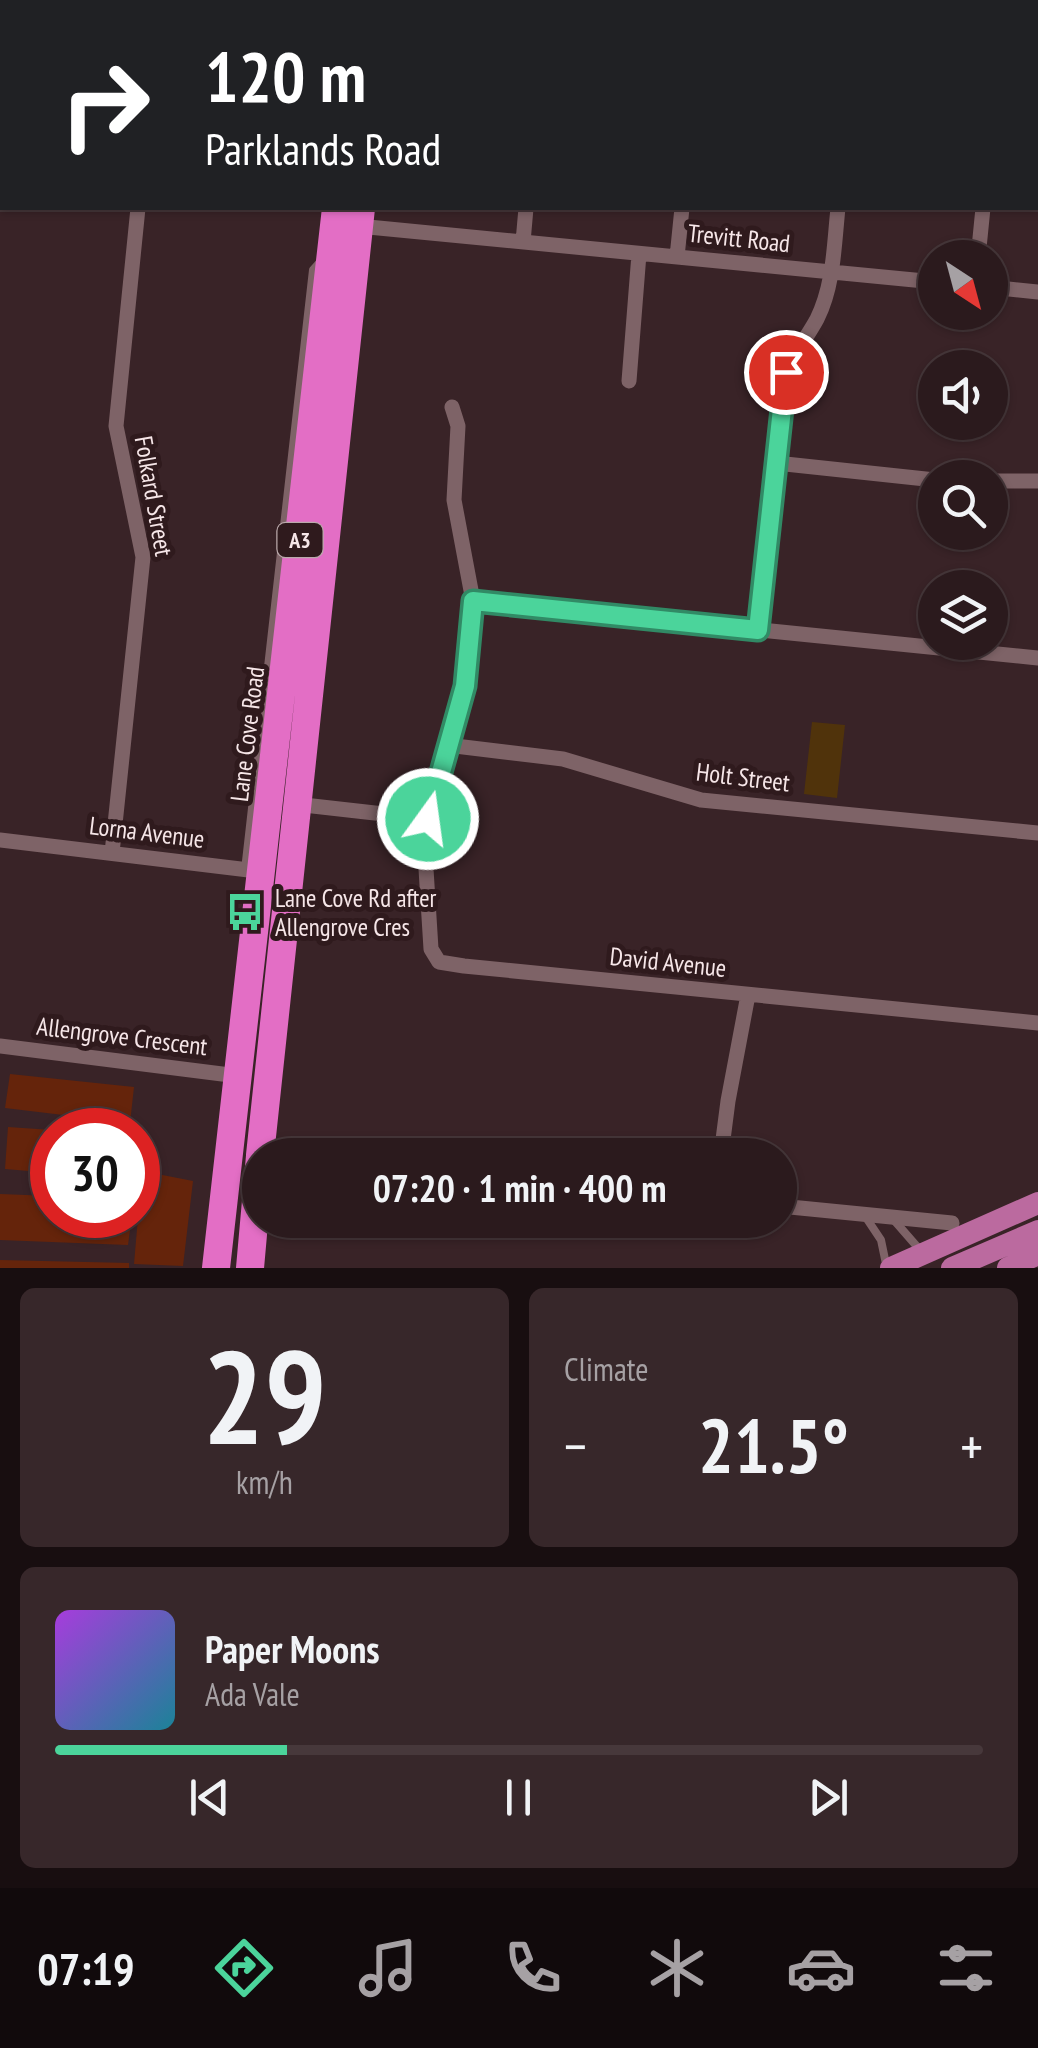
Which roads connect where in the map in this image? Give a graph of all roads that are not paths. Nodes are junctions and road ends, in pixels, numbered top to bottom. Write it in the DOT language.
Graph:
graph roads {
  1 [pos="138,210"];
  2 [pos="336,210"];
  3 [pos="526,210"];
  4 [pos="682,210"];
  5 [pos="838,210"];
  6 [pos="983,210"];
  7 [pos="360,217"];
  8 [pos="980,240"];
  9 [pos="522,242"];
  10 [pos="639,254"];
  11 [pos="676,257"];
  12 [pos="831,272"];
  13 [pos="918,280"];
  14 [pos="1008,289"];
  15 [pos="1038,292"];
  16 [pos="628,380"];
  17 [pos="452,407"];
  18 [pos="776,463"];
  19 [pos="918,478"];
  20 [pos="1008,480"];
  21 [pos="1038,481"];
  22 [pos="473,601"];
  23 [pos="758,630"];
  24 [pos="1038,658"];
  25 [pos="447,745"];
  26 [pos="295,804"];
  27 [pos="428,819"];
  28 [pos="1038,833"];
  29 [pos="0,840"];
  30 [pos="112,853"];
  31 [pos="265,872"];
  32 [pos="748,995"];
  33 [pos="1038,1023"];
  34 [pos="0,1046"];
  35 [pos="238,1076"];
  36 [pos="260,1138"];
  37 [pos="724,1138"];
  38 [pos="1038,1203"];
  39 [pos="797,1208"];
  40 [pos="865,1216"];
  41 [pos="893,1219"];
  42 [pos="952,1223"];
  43 [pos="1038,1230"];
  44 [pos="253,1238"];
  45 [pos="923,1254"];
  46 [pos="1038,1254"];
  47 [pos="216,1268"];
  48 [pos="250,1268"];
  49 [pos="889,1268"];
  50 [pos="952,1268"];
  51 [pos="1008,1268"];
  1 -- 30 [label="street, Folkard Street"];
  2 -- 31 [label="highway, Lane Cove Road / A3"];
  3 -- 9 [label="street"];
  4 -- 11 [label="street"];
  5 -- 12 [label="street"];
  6 -- 8 [label="street"];
  7 -- 9 [label="street, Trevitt Road"];
  7 -- 26 [label="highway, Lane Cove Road / A3"];
  9 -- 10 [label="street, Trevitt Road"];
  10 -- 11 [label="street, Trevitt Road"];
  10 -- 16 [label="street"];
  11 -- 12 [label="street, Trevitt Road"];
  12 -- 13 [label="street, Trevitt Road"];
  12 -- 18 [label="street"];
  14 -- 15 [label="street"];
  17 -- 22 [label="street"];
  18 -- 19 [label="street"];
  18 -- 23 [label="street"];
  20 -- 21 [label="street"];
  22 -- 23 [label="street"];
  22 -- 25 [label="street"];
  23 -- 24 [label="street"];
  25 -- 27 [label="street"];
  25 -- 28 [label="street, Holt Street"];
  26 -- 27 [label="street"];
  26 -- 31 [label="highway, Lane Cove Road / A3"];
  27 -- 32 [label="street, David Avenue"];
  29 -- 30 [label="street, Lorna Avenue"];
  30 -- 31 [label="street, Lorna Avenue"];
  31 -- 35 [label="highway, Lane Cove Road / A3"];
  31 -- 36 [label="highway, Lane Cove Road / A3"];
  32 -- 33 [label="street, David Avenue"];
  32 -- 37 [label="street"];
  34 -- 35 [label="street, Allengrove Crescent"];
  35 -- 47 [label="highway, Lane Cove Road / A3"];
  38 -- 45 [label="main road"];
  39 -- 40 [label="street"];
  40 -- 41 [label="street"];
  40 -- 49 [label="lane"];
  41 -- 42 [label="street"];
  41 -- 45 [label="lane"];
  43 -- 50 [label="main road"];
  44 -- 48 [label="highway, Lane Cove Road / A3"];
  45 -- 49 [label="main road"];
  46 -- 51 [label="main road"];
}
